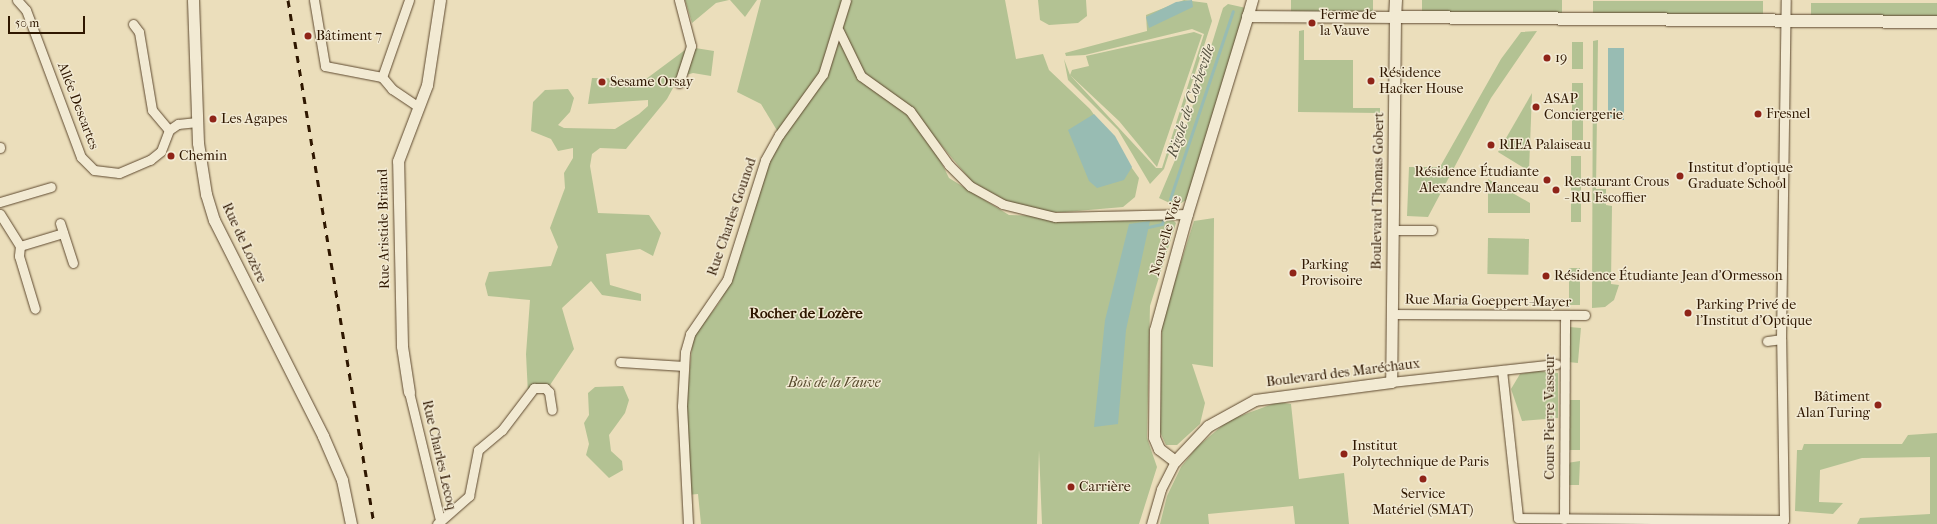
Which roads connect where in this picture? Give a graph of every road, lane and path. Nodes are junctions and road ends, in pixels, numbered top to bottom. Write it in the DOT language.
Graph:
graph roads {
  1 [pos="18,0"];
  2 [pos="193,0"];
  3 [pos="314,0"];
  4 [pos="409,0"];
  5 [pos="440,0"];
  6 [pos="679,0"];
  7 [pos="846,0"];
  8 [pos="1252,0"];
  9 [pos="1396,0"];
  10 [pos="1786,0"];
  11 [pos="1247,16"];
  12 [pos="1395,17"];
  13 [pos="1786,21"];
  14 [pos="1937,22"];
  15 [pos="133,24"];
  16 [pos="839,32"];
  17 [pos="382,77"];
  18 [pos="679,83"];
  19 [pos="420,107"];
  20 [pos="197,122"];
  21 [pos="169,130"];
  22 [pos="51,186"];
  23 [pos="0,202"];
  24 [pos="0,214"];
  25 [pos="1188,214"];
  26 [pos="60,223"];
  27 [pos="1392,230"];
  28 [pos="1432,230"];
  29 [pos="63,233"];
  30 [pos="20,246"];
  31 [pos="73,263"];
  32 [pos="35,309"];
  33 [pos="1392,314"];
  34 [pos="1565,315"];
  35 [pos="1585,316"];
  36 [pos="1781,340"];
  37 [pos="1767,341"];
  38 [pos="620,362"];
  39 [pos="1556,364"];
  40 [pos="684,366"];
  41 [pos="1502,370"];
  42 [pos="1390,382"];
  43 [pos="409,392"];
  44 [pos="552,410"];
  45 [pos="1175,461"];
  46 [pos="1564,519"];
  47 [pos="439,522"];
  48 [pos="351,524"];
  49 [pos="688,524"];
  50 [pos="1151,524"];
  1 -- 21 [label="street, Allée Descartes"];
  2 -- 20 [label="street, Rue de Lozère"];
  3 -- 17 [label="street"];
  4 -- 17 [label="street"];
  5 -- 19 [label="street, Rue Aristide Briand"];
  6 -- 18 [label="street"];
  7 -- 16 [label="street, Rue Charles Gounod"];
  8 -- 11 [label="street, Nouvelle Voie"];
  9 -- 12 [label="main road, Boulevard Thomas Gobert"];
  10 -- 13 [label="street"];
  11 -- 12 [label="street"];
  11 -- 25 [label="street, Nouvelle Voie"];
  12 -- 13 [label="main road"];
  12 -- 27 [label="street, Boulevard Thomas Gobert"];
  13 -- 14 [label="main road"];
  13 -- 36 [label="street"];
  15 -- 21 [label="street"];
  16 -- 25 [label="street"];
  16 -- 40 [label="street, Rue Charles Gounod"];
  17 -- 19 [label="street"];
  19 -- 43 [label="street, Rue Aristide Briand"];
  20 -- 21 [label="street"];
  20 -- 48 [label="street, Rue de Lozère"];
  22 -- 23 [label="street"];
  24 -- 30 [label="street"];
  25 -- 45 [label="street, Nouvelle Voie"];
  26 -- 29 [label="street"];
  27 -- 28 [label="street"];
  27 -- 33 [label="street, Boulevard Thomas Gobert"];
  29 -- 30 [label="street"];
  29 -- 31 [label="street"];
  30 -- 32 [label="street"];
  33 -- 34 [label="street, Rue Maria Goeppert-Mayer"];
  33 -- 42 [label="street, Boulevard Thomas Gobert"];
  34 -- 35 [label="street, Rue Maria Goeppert-Mayer"];
  34 -- 46 [label="street, Cours Pierre Vasseur"];
  36 -- 37 [label="street"];
  36 -- 46 [label="street"];
  38 -- 40 [label="street"];
  39 -- 41 [label="street, Boulevard des Maréchaux"];
  40 -- 49 [label="street, Rue Charles Gounod"];
  41 -- 42 [label="street, Boulevard des Maréchaux"];
  41 -- 46 [label="street"];
  42 -- 45 [label="street, Boulevard des Maréchaux"];
  43 -- 47 [label="street, Rue Charles Lecoq"];
  44 -- 47 [label="street"];
  45 -- 50 [label="street, Boulevard des Maréchaux"];
}
